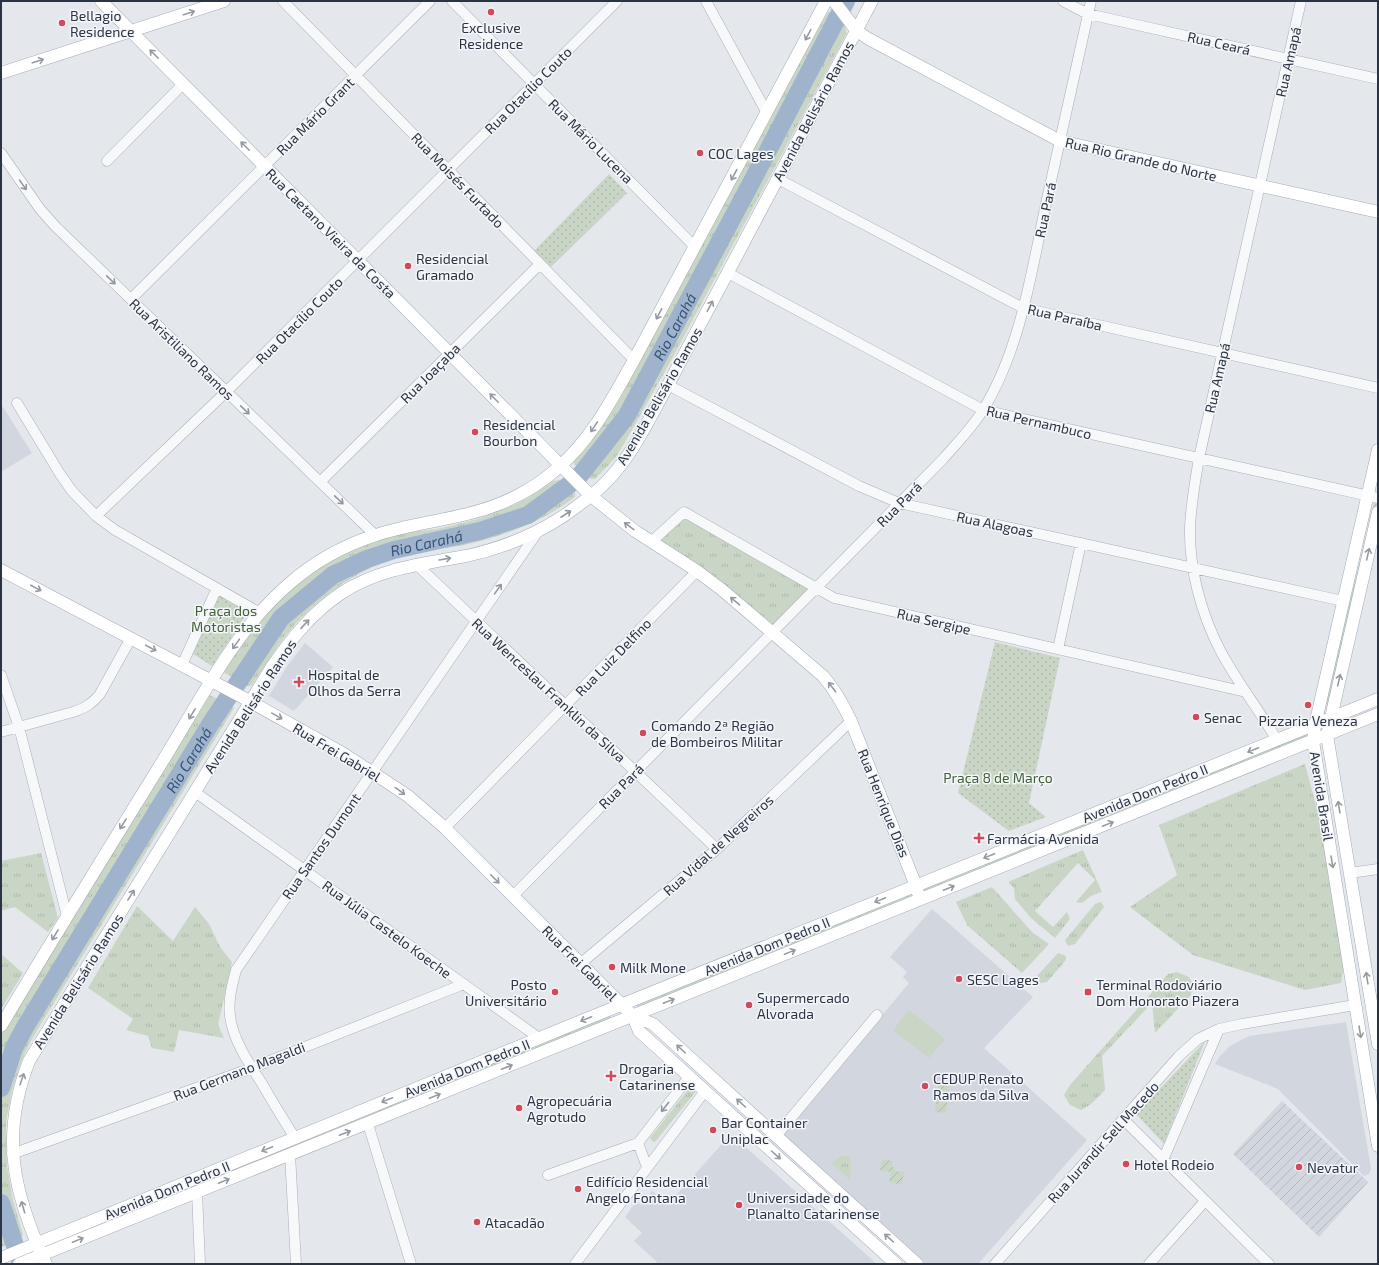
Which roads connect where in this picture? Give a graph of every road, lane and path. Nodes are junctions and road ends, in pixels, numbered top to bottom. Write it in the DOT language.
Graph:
graph roads {
  1 [pos="101,1"];
  2 [pos="224,1"];
  3 [pos="283,1"];
  4 [pos="430,1"];
  5 [pos="452,1"];
  6 [pos="617,1"];
  7 [pos="706,1"];
  8 [pos="872,1"];
  9 [pos="1063,1"];
  10 [pos="1091,1"];
  11 [pos="1301,1"];
  12 [pos="832,2"];
  13 [pos="1088,14"];
  14 [pos="854,26"];
  15 [pos="131,31"];
  16 [pos="1289,59"];
  17 [pos="1,73"];
  18 [pos="356,75"];
  19 [pos="1378,79"];
  20 [pos="183,84"];
  21 [pos="534,84"];
  22 [pos="767,113"];
  23 [pos="1060,141"];
  24 [pos="1,153"];
  25 [pos="107,161"];
  26 [pos="264,166"];
  27 [pos="448,170"];
  28 [pos="778,179"];
  29 [pos="1260,186"];
  30 [pos="1378,212"];
  31 [pos="695,247"];
  32 [pos="358,260"];
  33 [pos="540,264"];
  34 [pos="728,273"];
  35 [pos="131,299"];
  36 [pos="1023,308"];
  37 [pos="450,353"];
  38 [pos="1222,353"];
  39 [pos="634,360"];
  40 [pos="668,385"];
  41 [pos="1378,388"];
  42 [pos="226,392"];
  43 [pos="17,403"];
  44 [pos="983,410"];
  45 [pos="1378,450"];
  46 [pos="1199,458"];
  47 [pos="565,469"];
  48 [pos="320,482"];
  49 [pos="588,492"];
  50 [pos="1373,497"];
  51 [pos="899,503"];
  52 [pos="1378,512"];
  53 [pos="96,516"];
  54 [pos="539,530"];
  55 [pos="375,535"];
  56 [pos="651,542"];
  57 [pos="1081,543"];
  58 [pos="416,564"];
  59 [pos="1193,568"];
  60 [pos="1,570"];
  61 [pos="697,571"];
  62 [pos="217,588"];
  63 [pos="815,588"];
  64 [pos="1343,601"];
  65 [pos="260,613"];
  66 [pos="476,621"];
  67 [pos="772,632"];
  68 [pos="131,638"];
  69 [pos="1058,649"];
  70 [pos="182,665"];
  71 [pos="1,675"];
  72 [pos="216,683"];
  73 [pos="1246,692"];
  74 [pos="246,699"];
  75 [pos="1378,699"];
  76 [pos="565,706"];
  77 [pos="1378,714"];
  78 [pos="1331,718"];
  79 [pos="851,721"];
  80 [pos="1315,725"];
  81 [pos="19,727"];
  82 [pos="1,732"];
  83 [pos="1328,735"];
  84 [pos="1277,740"];
  85 [pos="1313,741"];
  86 [pos="372,772"];
  87 [pos="635,772"];
  88 [pos="195,792"];
  89 [pos="445,828"];
  90 [pos="717,849"];
  91 [pos="1378,869"];
  92 [pos="304,870"];
  93 [pos="1350,873"];
  94 [pos="916,886"];
  95 [pos="513,896"];
  96 [pos="912,903"];
  97 [pos="67,916"];
  98 [pos="580,964"];
  99 [pos="464,984"];
  100 [pos="1375,1002"];
  101 [pos="622,1005"];
  102 [pos="1355,1006"];
  103 [pos="877,1015"];
  104 [pos="633,1016"];
  105 [pos="1,1026"];
  106 [pos="1219,1030"];
  107 [pos="539,1038"];
  108 [pos="1378,1044"];
  109 [pos="252,1068"];
  110 [pos="709,1075"];
  111 [pos="690,1077"];
  112 [pos="705,1091"];
  113 [pos="1123,1119"];
  114 [pos="368,1124"];
  115 [pos="776,1136"];
  116 [pos="295,1138"];
  117 [pos="638,1143"];
  118 [pos="1378,1146"];
  119 [pos="12,1154"];
  120 [pos="290,1154"];
  121 [pos="1164,1160"];
  122 [pos="648,1167"];
  123 [pos="548,1175"];
  124 [pos="197,1192"];
  125 [pos="1205,1201"];
  126 [pos="34,1244"];
  127 [pos="1,1258"];
  128 [pos="41,1259"];
  129 [pos="19,1264"];
  130 [pos="200,1264"];
  131 [pos="296,1264"];
  132 [pos="411,1264"];
  133 [pos="575,1264"];
  134 [pos="896,1264"];
  135 [pos="917,1264"];
  136 [pos="995,1264"];
  137 [pos="1149,1264"];
  138 [pos="1269,1264"];
  1 -- 15 [label="main road, Rua Caetano Vieira da Costa"];
  15 -- 2 [label="main road, one-way"];
  3 -- 18 [label="street, Rua Moisés Furtado"];
  4 -- 18 [label="street, Rua Mário Grant"];
  5 -- 21 [label="street, Rua Mário Lucena"];
  6 -- 21 [label="street, Rua Otacílio Couto"];
  7 -- 22 [label="street"];
  8 -- 14 [label="main road, Avenida Belisário Ramos"];
  9 -- 13 [label="street, Rua Ceará"];
  10 -- 13 [label="street, Rua Pará"];
  11 -- 16 [label="street, Rua Amapá"];
  12 -- 14 [label="main road, Rua Rio Grande do Norte"];
  12 -- 22 [label="main road, one-way"];
  13 -- 16 [label="street, Rua Ceará"];
  13 -- 23 [label="street, Rua Pará"];
  14 -- 23 [label="main road, Rua Rio Grande do Norte"];
  14 -- 28 [label="main road, Avenida Belisário Ramos"];
  17 -- 15 [label="main road, one-way"];
  20 -- 15 [label="main road, Rua Caetano Vieira da Costa, one-way"];
  16 -- 19 [label="street, Rua Ceará"];
  16 -- 29 [label="street, Rua Amapá"];
  18 -- 26 [label="street, Rua Mário Grant"];
  18 -- 27 [label="street, Rua Moisés Furtado"];
  20 -- 25 [label="street"];
  26 -- 20 [label="main road, Rua Caetano Vieira da Costa, one-way"];
  21 -- 27 [label="street, Rua Otacílio Couto"];
  21 -- 31 [label="street, Rua Mário Lucena"];
  22 -- 31 [label="main road, one-way"];
  23 -- 29 [label="main road, Rua Rio Grande do Norte"];
  23 -- 36 [label="street, Rua Pará"];
  24 -- 35 [label="street, Rua Aristiliano Ramos, one-way"];
  26 -- 32 [label="main road, Rua Caetano Vieira da Costa"];
  26 -- 35 [label="street, Rua Mário Grant"];
  27 -- 32 [label="street, Rua Otacílio Couto"];
  27 -- 33 [label="street, Rua Moisés Furtado"];
  28 -- 34 [label="main road, Avenida Belisário Ramos"];
  28 -- 36 [label="street, Rua Paraíba"];
  29 -- 30 [label="main road, Rua Rio Grande do Norte"];
  29 -- 38 [label="street, Rua Amapá"];
  31 -- 39 [label="main road, one-way"];
  32 -- 37 [label="main road, Rua Caetano Vieira da Costa"];
  32 -- 42 [label="street, Rua Otacílio Couto"];
  33 -- 37 [label="street, Rua Joaçaba"];
  33 -- 39 [label="street, Rua Moisés Furtado"];
  40 -- 34 [label="main road, Avenida Belisário Ramos, one-way"];
  34 -- 44 [label="street, Rua Pernambuco"];
  35 -- 42 [label="street, Rua Aristiliano Ramos"];
  36 -- 38 [label="street, Rua Paraíba"];
  36 -- 44 [label="street, Rua Pará"];
  47 -- 37 [label="main road, Rua Caetano Vieira da Costa, one-way"];
  37 -- 48 [label="street, Rua Joaçaba"];
  38 -- 41 [label="street, Rua Paraíba"];
  38 -- 46 [label="street, Rua Amapá"];
  39 -- 47 [label="main road, one-way"];
  40 -- 49 [label="main road, Avenida Belisário Ramos"];
  40 -- 51 [label="street, Rua Alagoas"];
  42 -- 48 [label="street, Rua Aristiliano Ramos, one-way"];
  42 -- 53 [label="street, Rua Otacílio Couto"];
  43 -- 53 [label="street"];
  44 -- 46 [label="street, Rua Pernambuco"];
  44 -- 51 [label="street, Rua Pará"];
  45 -- 50 [label="main road, Avenida Brasil"];
  46 -- 50 [label="street, Rua Pernambuco"];
  46 -- 59 [label="street, Rua Amapá"];
  47 -- 49 [label="main road, Rua Caetano Vieira da Costa"];
  47 -- 55 [label="main road"];
  48 -- 55 [label="street, Rua Aristiliano Ramos, one-way"];
  54 -- 49 [label="main road, Avenida Belisário Ramos, one-way"];
  56 -- 49 [label="main road, Rua Caetano Vieira da Costa, one-way"];
  50 -- 64 [label="main road, Avenida Brasil"];
  51 -- 57 [label="street, Rua Alagoas"];
  51 -- 63 [label="street, Rua Pará"];
  78 -- 52 [label="main road, Avenida Brasil, one-way"];
  53 -- 62 [label="street"];
  58 -- 54 [label="main road, Avenida Belisário Ramos, one-way"];
  66 -- 54 [label="street, Rua Santos Dumont, one-way"];
  55 -- 65 [label="main road"];
  56 -- 61 [label="main road, Rua Caetano Vieira da Costa"];
  56 -- 63 [label="street, Rua Sergipe"];
  57 -- 59 [label="street, Rua Alagoas"];
  57 -- 69 [label="street"];
  58 -- 66 [label="street, Rua Wenceslau Franklin da Silva"];
  74 -- 58 [label="main road, Avenida Belisário Ramos, one-way"];
  59 -- 64 [label="street, Rua Alagoas"];
  59 -- 73 [label="street, Rua Amapá"];
  60 -- 68 [label="main road, Rua Frei Gabriel, one-way"];
  67 -- 61 [label="main road, Rua Henrique Dias, one-way"];
  61 -- 76 [label="street, Rua Luiz Delfino"];
  62 -- 65 [label="street"];
  62 -- 70 [label="street"];
  63 -- 67 [label="street, Rua Pará"];
  63 -- 69 [label="street, Rua Sergipe"];
  64 -- 80 [label="main road, Avenida Brasil"];
  65 -- 72 [label="main road, one-way"];
  66 -- 76 [label="street, Rua Wenceslau Franklin da Silva"];
  66 -- 86 [label="street, Rua Santos Dumont"];
  79 -- 67 [label="main road, Rua Henrique Dias, one-way"];
  67 -- 87 [label="street, Rua Pará"];
  68 -- 70 [label="main road, Rua Frei Gabriel, one-way"];
  68 -- 81 [label="street"];
  69 -- 73 [label="street, Rua Sergipe"];
  70 -- 72 [label="main road, Rua Frei Gabriel"];
  71 -- 81 [label="street"];
  72 -- 74 [label="main road, Rua Frei Gabriel"];
  72 -- 97 [label="main road, one-way"];
  73 -- 84 [label="street, Rua Amapá"];
  74 -- 86 [label="main road, Rua Frei Gabriel, one-way"];
  74 -- 88 [label="main road, Avenida Belisário Ramos"];
  75 -- 78 [label="main road, Avenida Dom Pedro II"];
  76 -- 87 [label="street, Rua Wenceslau Franklin da Silva"];
  76 -- 89 [label="street, Rua Luiz Delfino"];
  77 -- 83 [label="main road, Avenida Dom Pedro II"];
  78 -- 80 [label="main road, Avenida Dom Pedro II"];
  78 -- 83 [label="main road, Avenida Brasil"];
  79 -- 90 [label="street, Rua Vidal de Negreiros"];
  79 -- 94 [label="main road, Rua Henrique Dias"];
  80 -- 84 [label="main road, Avenida Dom Pedro II"];
  80 -- 85 [label="main road, Avenida Brasil"];
  81 -- 82 [label="street"];
  81 -- 97 [label="street"];
  83 -- 85 [label="main road, Avenida Dom Pedro II"];
  93 -- 83 [label="main road, Avenida Brasil, one-way"];
  84 -- 94 [label="main road, Avenida Dom Pedro II, one-way"];
  96 -- 85 [label="main road, Avenida Dom Pedro II, one-way"];
  85 -- 102 [label="main road, Avenida Brasil, one-way"];
  86 -- 89 [label="main road, Rua Frei Gabriel, one-way"];
  86 -- 92 [label="street, Rua Santos Dumont"];
  87 -- 90 [label="street, Rua Wenceslau Franklin da Silva"];
  87 -- 95 [label="street, Rua Pará"];
  88 -- 92 [label="street, Rua Júlia Castelo Koeche"];
  119 -- 88 [label="main road, Avenida Belisário Ramos, one-way"];
  89 -- 95 [label="main road, Rua Frei Gabriel, one-way"];
  90 -- 98 [label="street, Rua Vidal de Negreiros"];
  91 -- 93 [label="street"];
  92 -- 99 [label="street, Rua Júlia Castelo Koeche"];
  92 -- 109 [label="street, Rua Santos Dumont"];
  100 -- 93 [label="main road, Avenida Brasil, one-way"];
  94 -- 96 [label="main road"];
  94 -- 101 [label="main road, Avenida Dom Pedro II, one-way"];
  95 -- 98 [label="main road, Rua Frei Gabriel"];
  104 -- 96 [label="main road, Avenida Dom Pedro II, one-way"];
  97 -- 105 [label="main road, one-way"];
  98 -- 101 [label="main road, Rua Frei Gabriel"];
  99 -- 107 [label="street, Rua Júlia Castelo Koeche"];
  99 -- 109 [label="street, Rua Germano Magaldi"];
  100 -- 102 [label="main road"];
  100 -- 108 [label="main road, Avenida Brasil"];
  101 -- 104 [label="main road, Rua Frei Gabriel"];
  101 -- 107 [label="main road, Avenida Dom Pedro II, one-way"];
  102 -- 106 [label="street, Rua Jurandir Sell Macedo"];
  102 -- 118 [label="main road, Avenida Brasil, one-way"];
  103 -- 115 [label="street"];
  110 -- 104 [label="main road, one-way"];
  104 -- 111 [label="main road"];
  114 -- 104 [label="main road, Avenida Dom Pedro II, one-way"];
  106 -- 113 [label="street, Rua Jurandir Sell Macedo"];
  106 -- 121 [label="street"];
  107 -- 116 [label="main road, Avenida Dom Pedro II, one-way"];
  109 -- 116 [label="street, Rua Santos Dumont"];
  109 -- 119 [label="street, Rua Germano Magaldi"];
  110 -- 111 [label="main road"];
  110 -- 112 [label="main road"];
  115 -- 110 [label="main road, one-way"];
  111 -- 112 [label="main road"];
  111 -- 117 [label="street, one-way"];
  112 -- 122 [label="street"];
  112 -- 134 [label="main road, one-way"];
  113 -- 121 [label="street"];
  113 -- 136 [label="street, Rua Jurandir Sell Macedo"];
  120 -- 114 [label="main road, Avenida Dom Pedro II, one-way"];
  114 -- 132 [label="street"];
  135 -- 115 [label="main road, one-way"];
  116 -- 126 [label="main road, Avenida Dom Pedro II, one-way"];
  117 -- 122 [label="street"];
  117 -- 123 [label="street"];
  126 -- 119 [label="main road, Avenida Belisário Ramos, one-way"];
  124 -- 120 [label="main road, Avenida Dom Pedro II, one-way"];
  120 -- 131 [label="street"];
  121 -- 125 [label="street"];
  122 -- 133 [label="street"];
  128 -- 124 [label="main road, Avenida Dom Pedro II, one-way"];
  124 -- 130 [label="street"];
  125 -- 137 [label="street"];
  125 -- 138 [label="street"];
  126 -- 127 [label="main road, Avenida Dom Pedro II"];
  126 -- 128 [label="main road, Avenida Belisário Ramos"];
  128 -- 129 [label="main road, Avenida Dom Pedro II"];
}
